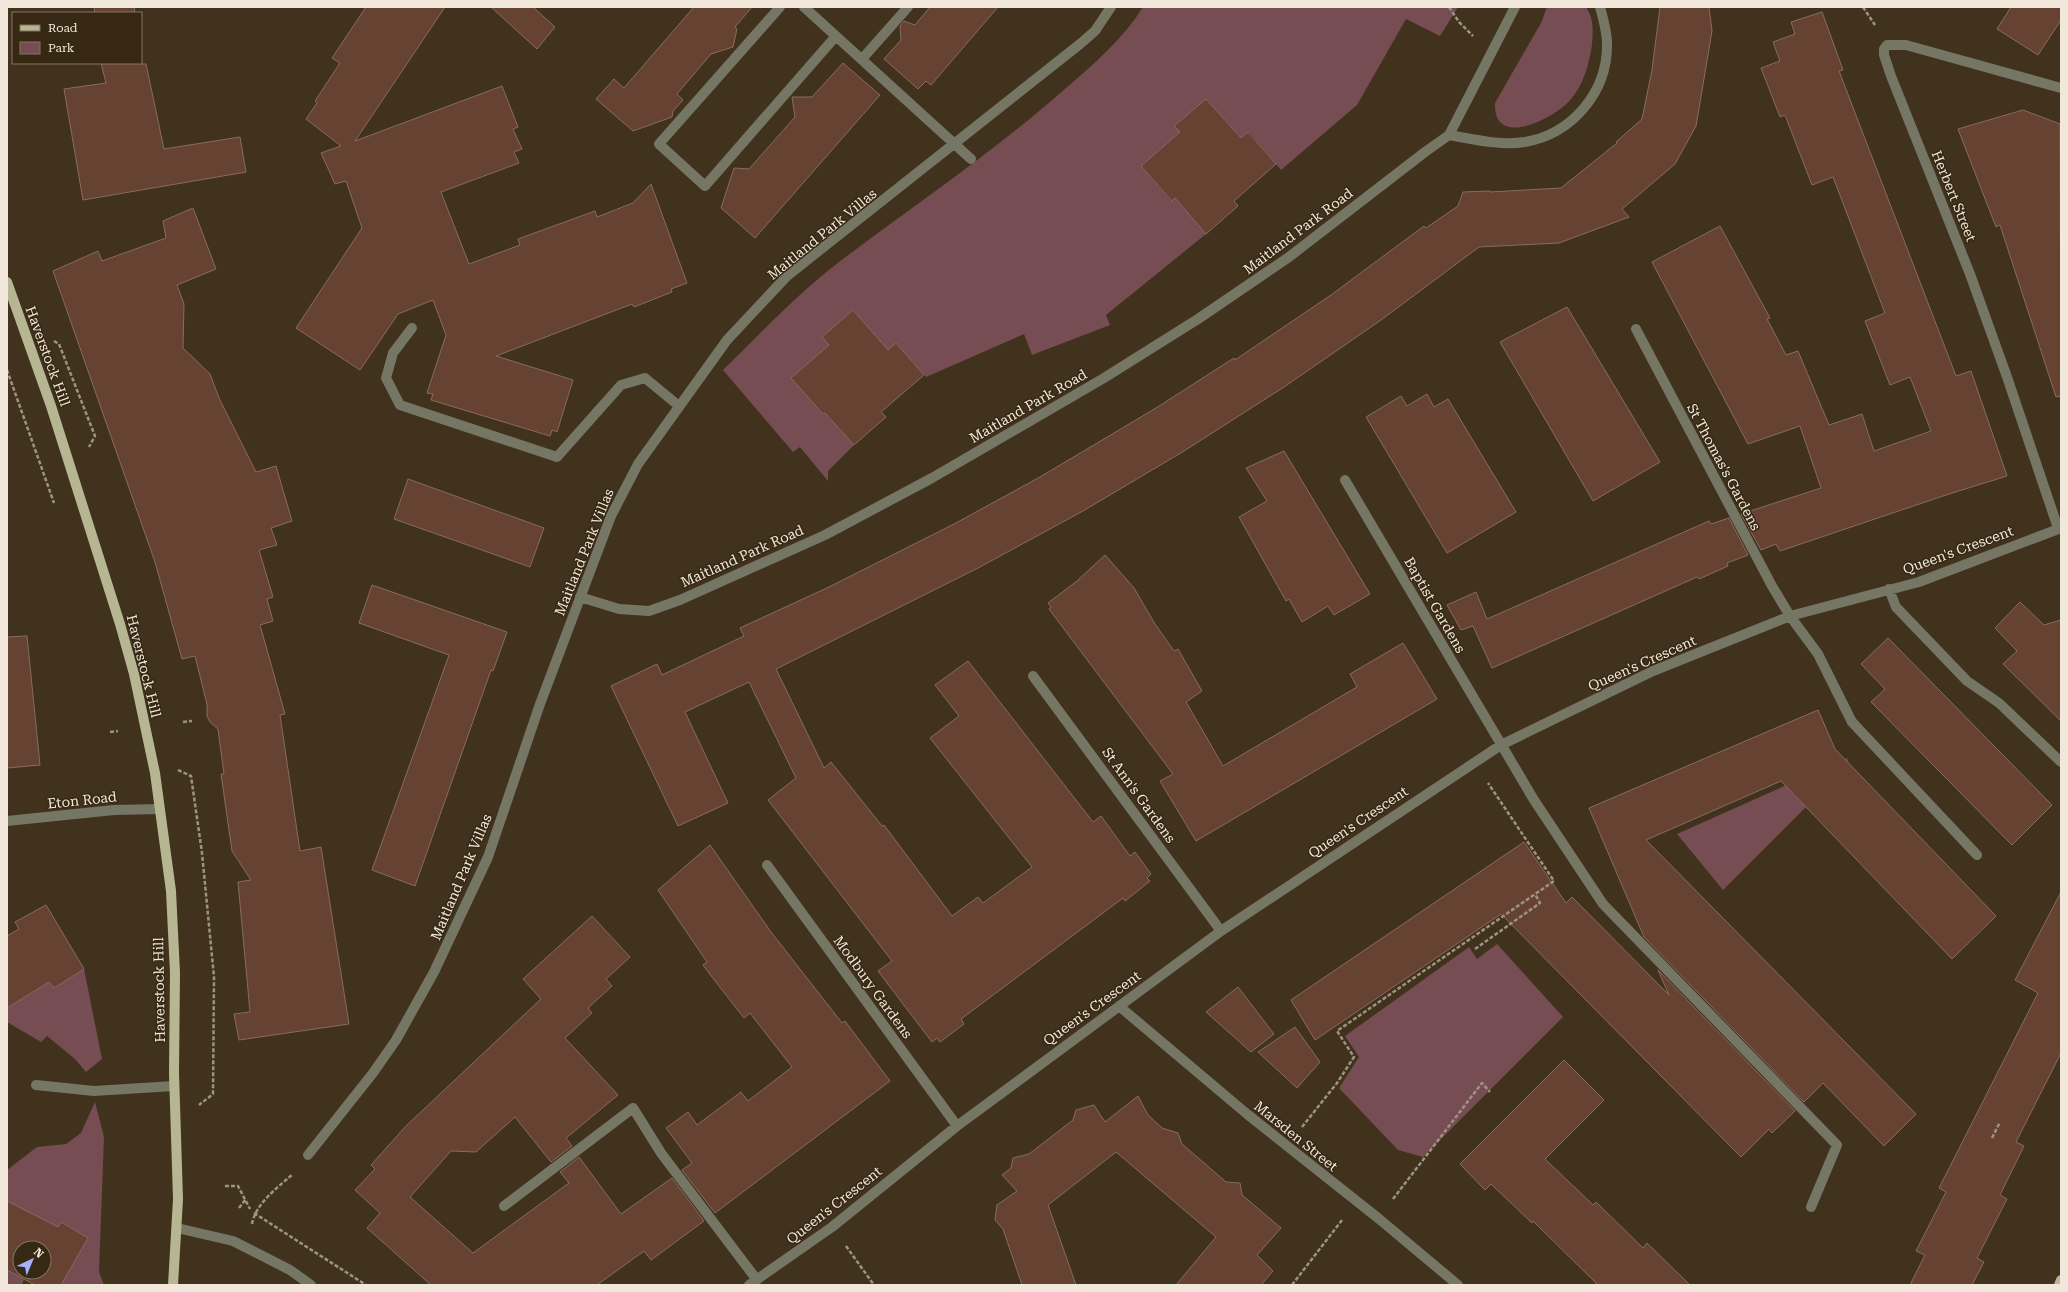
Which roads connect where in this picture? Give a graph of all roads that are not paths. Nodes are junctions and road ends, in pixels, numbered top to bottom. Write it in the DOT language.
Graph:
graph roads {
  1 [pos="780,7"];
  2 [pos="804,7"];
  3 [pos="908,7"];
  4 [pos="1111,7"];
  5 [pos="1515,7"];
  6 [pos="1600,7"];
  7 [pos="816,11"];
  8 [pos="836,36"];
  9 [pos="862,59"];
  10 [pos="2061,88"];
  11 [pos="1449,135"];
  12 [pos="955,144"];
  13 [pos="971,158"];
  14 [pos="7,282"];
  15 [pos="412,328"];
  16 [pos="1636,330"];
  17 [pos="679,406"];
  18 [pos="1345,480"];
  19 [pos="2060,528"];
  20 [pos="1889,589"];
  21 [pos="580,597"];
  22 [pos="1790,616"];
  23 [pos="1033,676"];
  24 [pos="1501,745"];
  25 [pos="2061,762"];
  26 [pos="159,809"];
  27 [pos="7,821"];
  28 [pos="1977,855"];
  29 [pos="767,865"];
  30 [pos="1221,931"];
  31 [pos="1119,1006"];
  32 [pos="36,1085"];
  33 [pos="174,1086"];
  34 [pos="957,1126"];
  35 [pos="308,1155"];
  36 [pos="504,1206"];
  37 [pos="1811,1208"];
  38 [pos="177,1228"];
  39 [pos="2061,1280"];
  40 [pos="753,1283"];
  41 [pos="173,1285"];
  42 [pos="310,1285"];
  43 [pos="1458,1285"];
  44 [pos="2059,1285"];
  1 -- 8 [label="street"];
  2 -- 7 [label="street"];
  3 -- 9 [label="street"];
  4 -- 12 [label="street, Maitland Park Villas"];
  5 -- 11 [label="street, Maitland Park Road"];
  6 -- 11 [label="street"];
  7 -- 8 [label="street"];
  8 -- 9 [label="street"];
  9 -- 12 [label="street"];
  10 -- 19 [label="street, Herbert Street"];
  11 -- 21 [label="street, Maitland Park Road"];
  12 -- 13 [label="street"];
  12 -- 17 [label="street, Maitland Park Villas"];
  14 -- 26 [label="main road, Haverstock Hill"];
  15 -- 17 [label="street"];
  16 -- 22 [label="street, St Thomas's Gardens"];
  17 -- 21 [label="street, Maitland Park Villas"];
  18 -- 24 [label="street, Baptist Gardens"];
  19 -- 20 [label="street, Queen's Crescent"];
  20 -- 22 [label="street, Queen's Crescent"];
  20 -- 25 [label="street"];
  21 -- 35 [label="street, Maitland Park Villas"];
  22 -- 24 [label="street, Queen's Crescent"];
  22 -- 28 [label="street, St Thomas's Gardens"];
  23 -- 30 [label="street, St Ann's Gardens"];
  24 -- 30 [label="street, Queen's Crescent"];
  24 -- 37 [label="street, Baptist Gardens"];
  26 -- 27 [label="street, Eton Road"];
  26 -- 33 [label="main road, Haverstock Hill"];
  29 -- 34 [label="street, Modbury Gardens"];
  30 -- 31 [label="street, Queen's Crescent"];
  31 -- 34 [label="street, Queen's Crescent"];
  31 -- 43 [label="street, Marsden Street"];
  32 -- 33 [label="street"];
  33 -- 38 [label="main road, Haverstock Hill"];
  34 -- 40 [label="street, Queen's Crescent"];
  36 -- 40 [label="street"];
  38 -- 41 [label="main road, Haverstock Hill"];
  38 -- 42 [label="street"];
  39 -- 44 [label="main road"];
}
